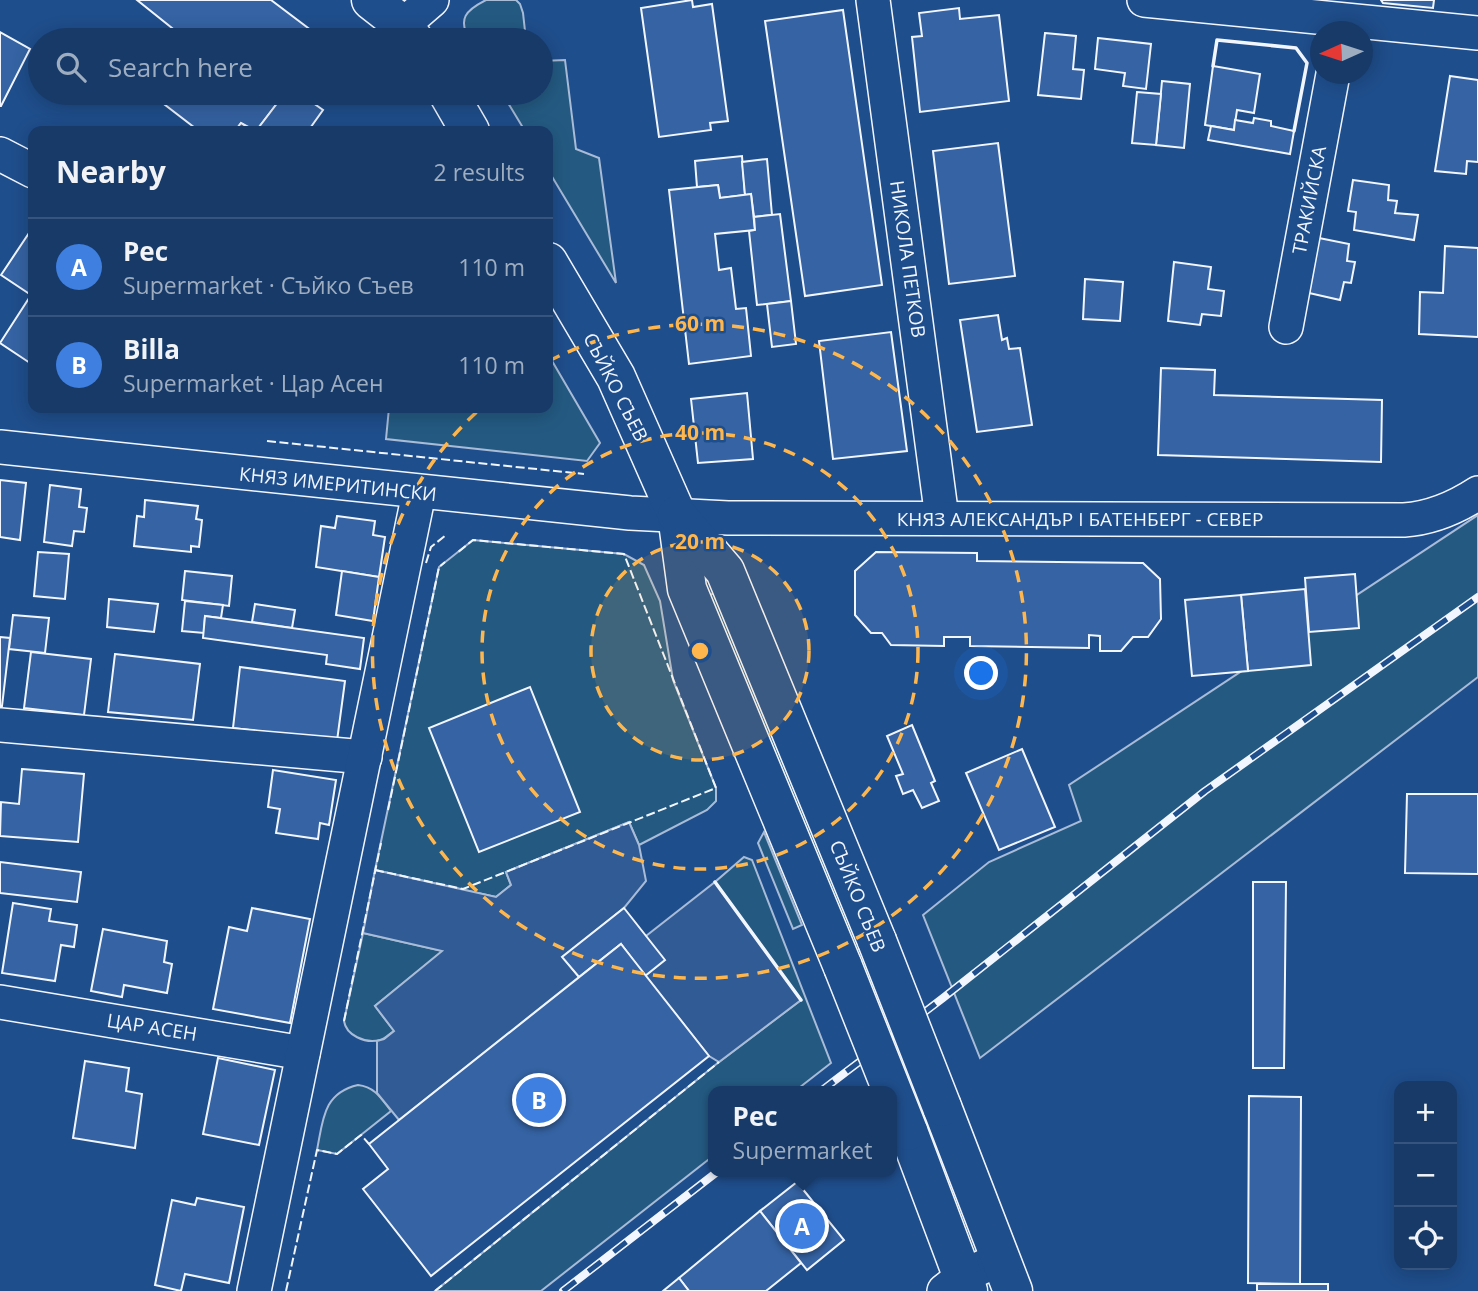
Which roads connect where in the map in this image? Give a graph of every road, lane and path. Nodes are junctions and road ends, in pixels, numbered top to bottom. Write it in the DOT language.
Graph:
graph roads {
  1 [pos="371,0"];
  2 [pos="432,0"];
  3 [pos="873,0"];
  4 [pos="1144,0"];
  5 [pos="1343,17"];
  6 [pos="404,28"];
  7 [pos="412,28"];
  8 [pos="1478,33"];
  9 [pos="1331,84"];
  10 [pos="455,105"];
  11 [pos="467,126"];
  12 [pos="0,154"];
  13 [pos="28,168"];
  14 [pos="553,270"];
  15 [pos="1286,327"];
  16 [pos="0,447"];
  17 [pos="419,493"];
  18 [pos="1478,493"];
  19 [pos="677,515"];
  20 [pos="942,518"];
  21 [pos="0,725"];
  22 [pos="365,757"];
  23 [pos="0,1002"];
  24 [pos="303,1053"];
  25 [pos="890,1086"];
  26 [pos="897,1103"];
  27 [pos="1006,1275"];
  28 [pos="958,1286"];
  29 [pos="254,1291"];
  1 -- 6 [label="street"];
  2 -- 7 [label="street"];
  3 -- 20 [label="street, НИКОЛА ПЕТКОВ"];
  4 -- 5 [label="street"];
  5 -- 8 [label="street"];
  9 -- 15 [label="street, ТРАКИЙСКА"];
  10 -- 11 [label="street"];
  12 -- 13 [label="street"];
  14 -- 19 [label="street, СЪЙКО СЪЕВ"];
  16 -- 17 [label="street, КНЯЗ ИМЕРИТИНСКИ"];
  17 -- 19 [label="street, КНЯЗ ИМЕРИТИНСКИ"];
  17 -- 22 [label="street"];
  18 -- 20 [label="street, КНЯЗ АЛЕКСАНДЪР I БАТЕНБЕРГ - СЕВЕР"];
  19 -- 20 [label="street, КНЯЗ АЛЕКСАНДЪР I БАТЕНБЕРГ - СЕВЕР"];
  19 -- 25 [label="street, СЪЙКО СЪЕВ, bridge"];
  19 -- 27 [label="street, СЪЙКО СЪЕВ, bridge"];
  21 -- 22 [label="street"];
  22 -- 24 [label="street"];
  23 -- 24 [label="street, ЦАР АСЕН"];
  24 -- 29 [label="street"];
  26 -- 28 [label="street, СЪЙКО СЪЕВ, bridge"];
  27 -- 28 [label="street"];
}
